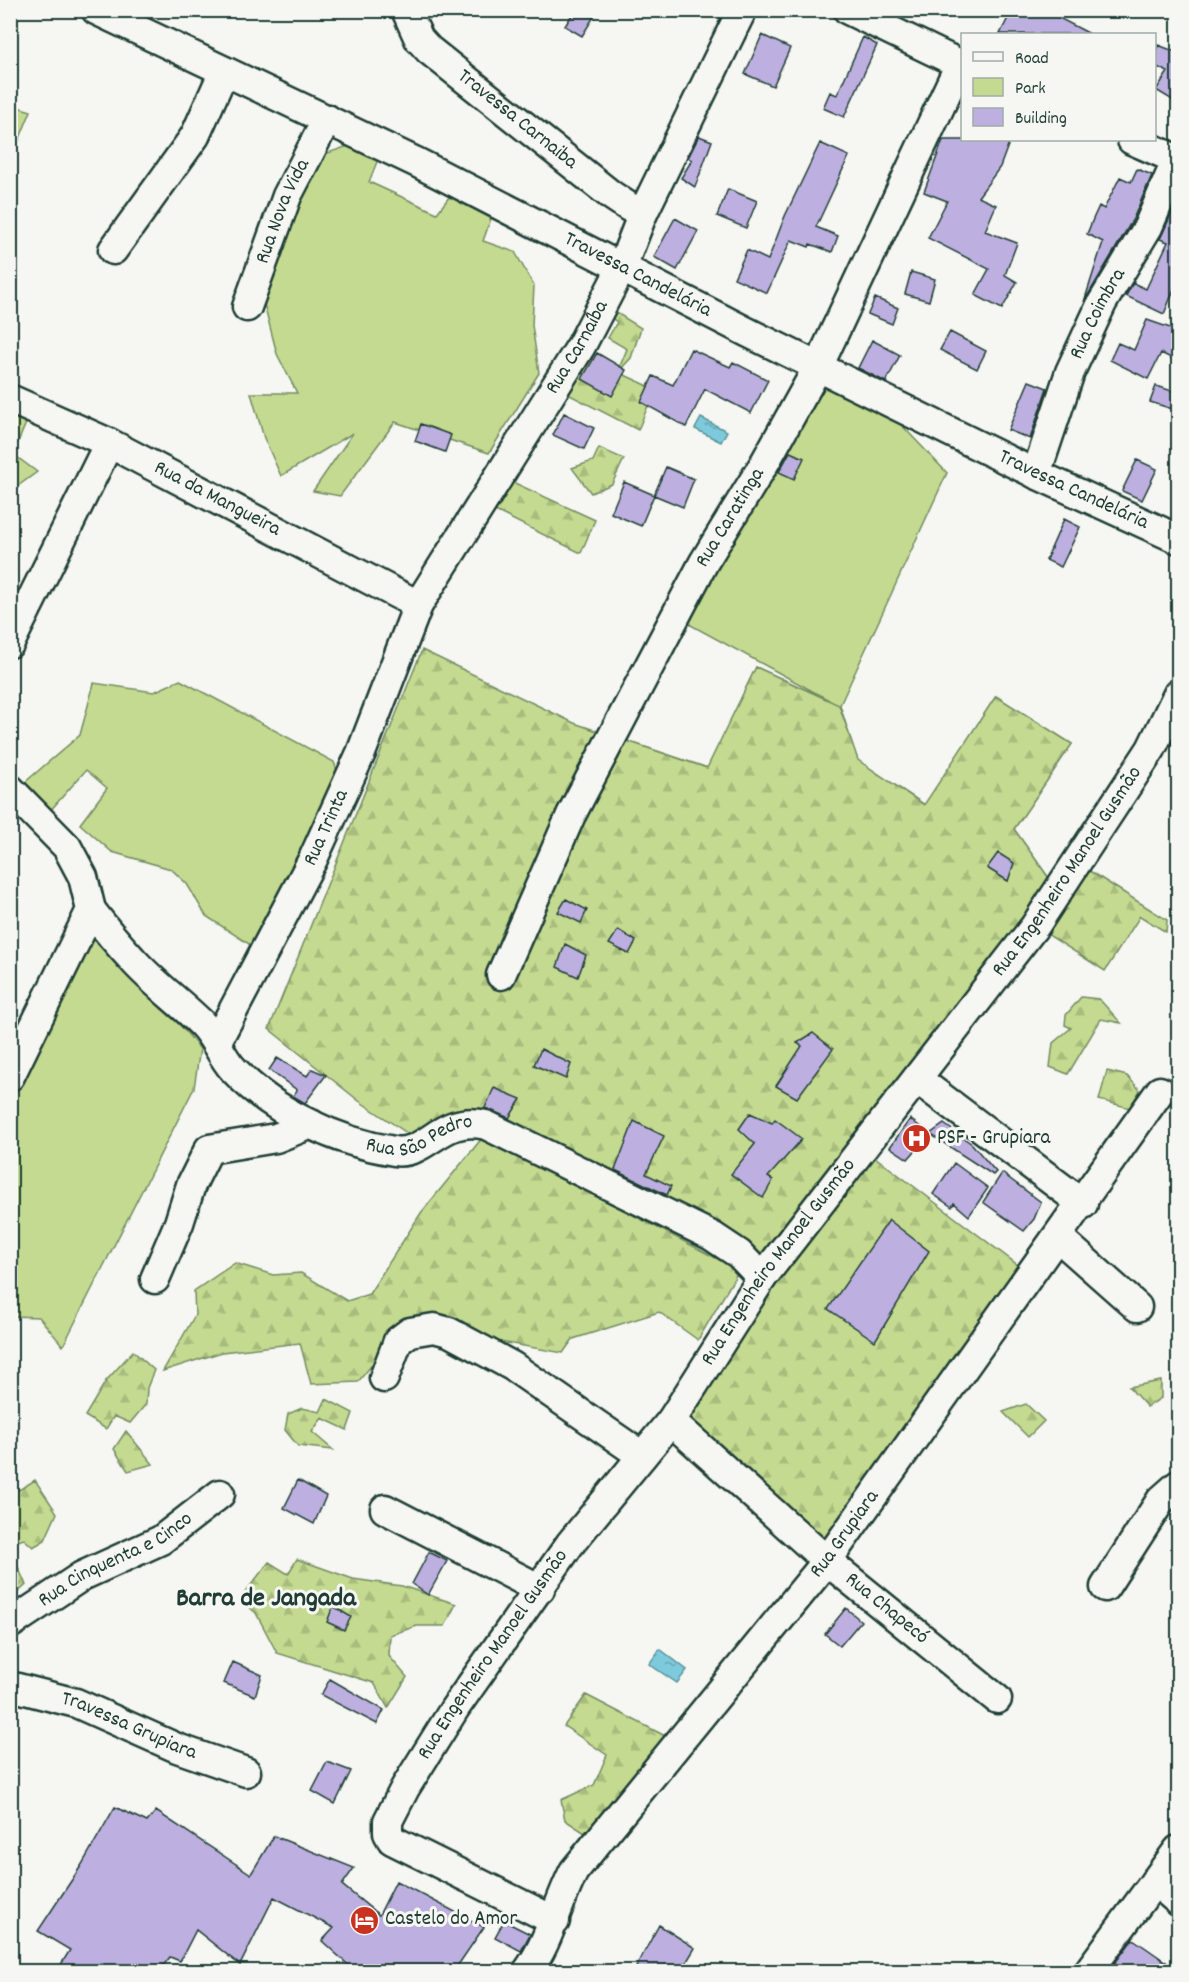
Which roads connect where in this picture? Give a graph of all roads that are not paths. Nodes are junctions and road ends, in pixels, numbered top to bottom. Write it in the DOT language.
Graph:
graph roads {
  1 [pos="96,10"];
  2 [pos="406,10"];
  3 [pos="742,10"];
  4 [pos="848,10"];
  5 [pos="961,64"];
  6 [pos="961,66"];
  7 [pos="224,71"];
  8 [pos="327,119"];
  9 [pos="1134,141"];
  10 [pos="1178,160"];
  11 [pos="643,213"];
  12 [pos="113,250"];
  13 [pos="622,267"];
  14 [pos="247,307"];
  15 [pos="818,367"];
  16 [pos="10,399"];
  17 [pos="109,444"];
  18 [pos="1036,474"];
  19 [pos="1179,539"];
  20 [pos="418,605"];
  21 [pos="10,644"];
  22 [pos="1179,694"];
  23 [pos="10,789"];
  24 [pos="91,910"];
  25 [pos="501,975"];
  26 [pos="216,1043"];
  27 [pos="10,1076"];
  28 [pos="916,1079"];
  29 [pos="1160,1091"];
  30 [pos="311,1124"];
  31 [pos="1083,1204"];
  32 [pos="1058,1237"];
  33 [pos="762,1278"];
  34 [pos="155,1279"];
  35 [pos="1137,1307"];
  36 [pos="384,1377"];
  37 [pos="671,1421"];
  38 [pos="642,1456"];
  39 [pos="1179,1485"];
  40 [pos="220,1494"];
  41 [pos="385,1509"];
  42 [pos="826,1561"];
  43 [pos="1105,1587"];
  44 [pos="540,1589"];
  45 [pos="10,1624"];
  46 [pos="10,1686"];
  47 [pos="997,1699"];
  48 [pos="246,1772"];
  49 [pos="1179,1850"];
  50 [pos="1155,1881"];
  51 [pos="1179,1901"];
  52 [pos="555,1922"];
  53 [pos="530,1970"];
  54 [pos="1088,1971"];
  1 -- 7 [label="street, Travessa Candelária"];
  2 -- 11 [label="street, Travessa Carnaiba"];
  3 -- 11 [label="street, Rua Carnaíba"];
  4 -- 5 [label="street"];
  6 -- 15 [label="street, Rua Caratinga"];
  7 -- 8 [label="street, Travessa Candelária"];
  7 -- 12 [label="street"];
  8 -- 13 [label="street, Travessa Candelária"];
  8 -- 14 [label="street, Rua Nova Vida"];
  9 -- 10 [label="street"];
  10 -- 18 [label="street, Rua Coimbra"];
  11 -- 13 [label="street, Rua Carnaíba"];
  13 -- 15 [label="street, Travessa Candelária"];
  13 -- 20 [label="street, Rua Carnaíba"];
  15 -- 18 [label="street, Travessa Candelária"];
  15 -- 25 [label="street, Rua Caratinga"];
  16 -- 17 [label="street, Rua da Mangueira"];
  17 -- 20 [label="street, Rua da Mangueira"];
  17 -- 21 [label="street"];
  18 -- 19 [label="street, Travessa Candelária"];
  20 -- 26 [label="street, Rua Trinta"];
  22 -- 28 [label="street, Rua Engenheiro Manoel Gusmão"];
  23 -- 24 [label="street"];
  24 -- 26 [label="street, Rua São Pedro"];
  24 -- 27 [label="street"];
  26 -- 30 [label="street, Rua São Pedro"];
  28 -- 31 [label="street"];
  28 -- 33 [label="street, Rua Engenheiro Manoel Gusmão"];
  29 -- 31 [label="street, Rua Grupiara"];
  30 -- 33 [label="street, Rua São Pedro"];
  30 -- 34 [label="street"];
  31 -- 32 [label="street, Rua Grupiara"];
  32 -- 35 [label="street"];
  32 -- 42 [label="street, Rua Grupiara"];
  33 -- 37 [label="street, Rua Engenheiro Manoel Gusmão"];
  36 -- 38 [label="street"];
  37 -- 38 [label="street, Rua Engenheiro Manoel Gusmão"];
  37 -- 42 [label="street, Rua Chapecó"];
  38 -- 44 [label="street, Rua Engenheiro Manoel Gusmão"];
  39 -- 43 [label="street"];
  40 -- 45 [label="street, Rua Cinquenta e Cinco"];
  41 -- 44 [label="street"];
  42 -- 47 [label="street, Rua Chapecó"];
  42 -- 52 [label="street, Rua Grupiara"];
  44 -- 52 [label="street, Rua Engenheiro Manoel Gusmão"];
  46 -- 48 [label="street, Travessa Grupiara"];
  49 -- 50 [label="street"];
  50 -- 51 [label="street"];
  50 -- 54 [label="street"];
  52 -- 53 [label="street, Rua Grupiara"];
}
